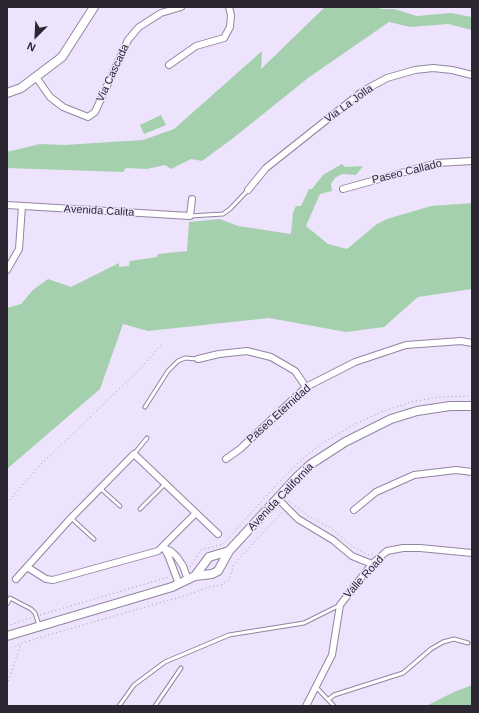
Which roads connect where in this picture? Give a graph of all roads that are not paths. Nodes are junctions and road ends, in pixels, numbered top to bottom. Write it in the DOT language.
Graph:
graph roads {
  1 [pos="94,7"];
  2 [pos="181,7"];
  3 [pos="229,7"];
  4 [pos="169,65"];
  5 [pos="472,76"];
  6 [pos="36,78"];
  7 [pos="7,93"];
  8 [pos="472,161"];
  9 [pos="343,189"];
  10 [pos="248,190"];
  11 [pos="192,198"];
  12 [pos="7,205"];
  13 [pos="22,206"];
  14 [pos="190,216"];
  15 [pos="7,270"];
  16 [pos="472,343"];
  17 [pos="198,359"];
  18 [pos="306,387"];
  19 [pos="472,406"];
  20 [pos="145,407"];
  21 [pos="147,438"];
  22 [pos="134,454"];
  23 [pos="226,458"];
  24 [pos="472,472"];
  25 [pos="165,484"];
  26 [pos="100,488"];
  27 [pos="279,496"];
  28 [pos="120,506"];
  29 [pos="140,509"];
  30 [pos="354,510"];
  31 [pos="195,514"];
  32 [pos="71,518"];
  33 [pos="218,534"];
  34 [pos="94,539"];
  35 [pos="164,548"];
  36 [pos="229,552"];
  37 [pos="472,553"];
  38 [pos="372,564"];
  39 [pos="27,567"];
  40 [pos="192,578"];
  41 [pos="16,579"];
  42 [pos="179,584"];
  43 [pos="7,604"];
  44 [pos="340,605"];
  45 [pos="39,626"];
  46 [pos="7,636"];
  47 [pos="468,643"];
  48 [pos="181,668"];
  49 [pos="316,687"];
  50 [pos="329,699"];
  51 [pos="119,706"];
  52 [pos="155,706"];
  53 [pos="306,706"];
  54 [pos="334,706"];
  1 -- 6 [label="street"];
  2 -- 6 [label="street, Via Cascada"];
  3 -- 4 [label="street"];
  5 -- 10 [label="street, Via La Jolla"];
  6 -- 7 [label="street"];
  8 -- 9 [label="street, Paseo Callado"];
  10 -- 14 [label="lane"];
  11 -- 14 [label="street"];
  12 -- 13 [label="street, Avenida Calita"];
  13 -- 14 [label="street, Avenida Calita"];
  13 -- 15 [label="street"];
  16 -- 18 [label="street, Paseo Eternidad"];
  17 -- 18 [label="street"];
  17 -- 20 [label="lane"];
  18 -- 23 [label="street, Paseo Eternidad"];
  19 -- 27 [label="street, Avenida California"];
  21 -- 22 [label="lane"];
  22 -- 25 [label="street"];
  22 -- 26 [label="street"];
  24 -- 30 [label="street"];
  25 -- 29 [label="lane"];
  25 -- 31 [label="street"];
  26 -- 28 [label="lane"];
  26 -- 32 [label="street"];
  27 -- 36 [label="street, Avenida California"];
  27 -- 38 [label="street"];
  31 -- 33 [label="street"];
  31 -- 35 [label="street"];
  32 -- 34 [label="lane"];
  32 -- 39 [label="street"];
  35 -- 39 [label="street"];
  35 -- 40 [label="street"];
  35 -- 42 [label="street"];
  36 -- 40 [label="street, Avenida California"];
  36 -- 40 [label="street, Avenida California"];
  37 -- 38 [label="street, Valle Road"];
  38 -- 44 [label="street, Valle Road"];
  39 -- 41 [label="street"];
  40 -- 42 [label="street, Avenida California"];
  42 -- 45 [label="street, Avenida California"];
  43 -- 45 [label="lane"];
  44 -- 49 [label="street, Valle Road"];
  44 -- 51 [label="lane"];
  45 -- 46 [label="street, Avenida California"];
  47 -- 50 [label="lane"];
  48 -- 52 [label="lane"];
  49 -- 50 [label="lane"];
  49 -- 53 [label="street, Valle Road"];
  50 -- 54 [label="lane"];
}
